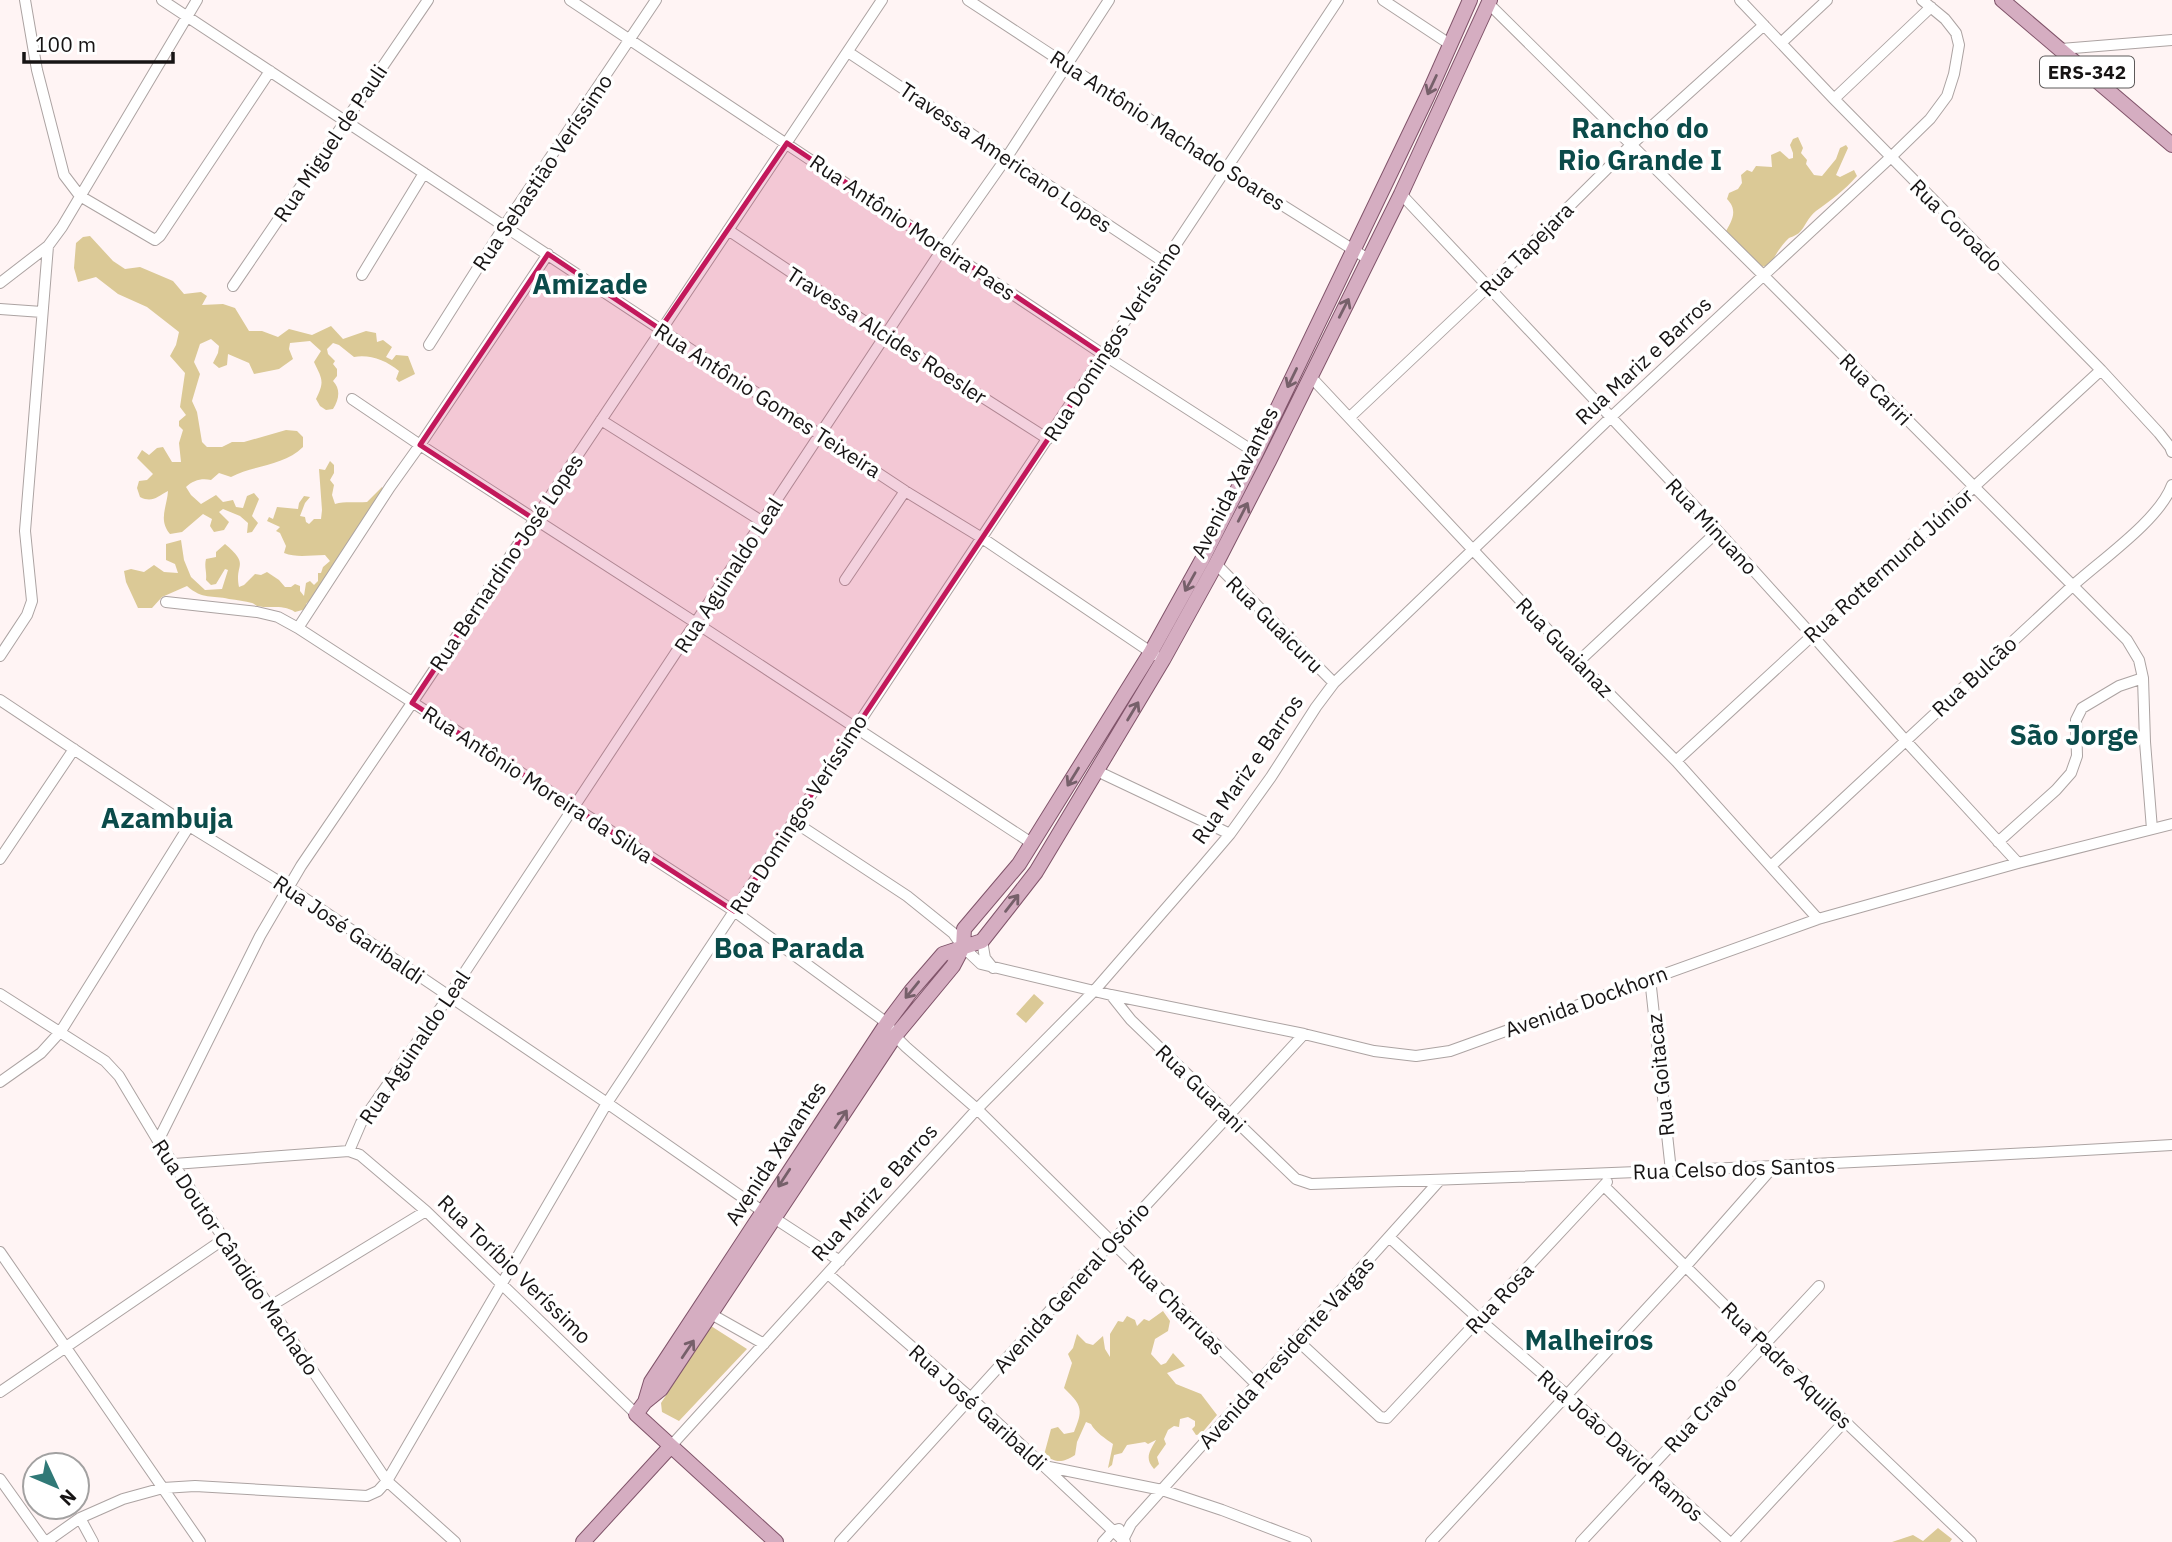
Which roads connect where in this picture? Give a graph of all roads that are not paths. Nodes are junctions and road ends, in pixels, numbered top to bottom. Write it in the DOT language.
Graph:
graph roads {
  1 [pos="25,0"];
  2 [pos="162,0"];
  3 [pos="197,0"];
  4 [pos="428,0"];
  5 [pos="570,0"];
  6 [pos="656,0"];
  7 [pos="882,0"];
  8 [pos="968,0"];
  9 [pos="1109,0"];
  10 [pos="1338,0"];
  11 [pos="1383,0"];
  12 [pos="1470,0"];
  13 [pos="1740,0"];
  14 [pos="1827,0"];
  15 [pos="2001,0"];
  16 [pos="1489,2"];
  17 [pos="1927,4"];
  18 [pos="986,5"];
  19 [pos="1752,6"];
  20 [pos="187,16"];
  21 [pos="1764,25"];
  22 [pos="629,40"];
  23 [pos="2172,40"];
  24 [pos="1782,43"];
  25 [pos="1451,45"];
  26 [pos="2061,49"];
  27 [pos="848,52"];
  28 [pos="1067,64"];
  29 [pos="270,71"];
  30 [pos="1834,99"];
  31 [pos="345,121"];
  32 [pos="787,143"];
  33 [pos="1631,145"];
  34 [pos="2172,145"];
  35 [pos="1007,158"];
  36 [pos="1891,158"];
  37 [pos="1225,169"];
  38 [pos="424,173"];
  39 [pos="1401,194"];
  40 [pos="80,196"];
  41 [pos="505,225"];
  42 [pos="728,230"];
  43 [pos="47,246"];
  44 [pos="943,248"];
  45 [pos="1353,250"];
  46 [pos="548,254"];
  47 [pos="1368,259"];
  48 [pos="1164,262"];
  49 [pos="362,275"];
  50 [pos="1764,276"];
  51 [pos="0,284"];
  52 [pos="233,286"];
  53 [pos="1489,286"];
  54 [pos="0,309"];
  55 [pos="42,312"];
  56 [pos="660,329"];
  57 [pos="885,335"];
  58 [pos="429,345"];
  59 [pos="1104,355"];
  60 [pos="2101,370"];
  61 [pos="1310,376"];
  62 [pos="352,399"];
  63 [pos="1350,417"];
  64 [pos="1610,418"];
  65 [pos="601,420"];
  66 [pos="821,435"];
  67 [pos="1048,439"];
  68 [pos="420,445"];
  69 [pos="2172,452"];
  70 [pos="1256,453"];
  71 [pos="2172,485"];
  72 [pos="1974,487"];
  73 [pos="905,491"];
  74 [pos="534,519"];
  75 [pos="763,522"];
  76 [pos="1718,531"];
  77 [pos="982,538"];
  78 [pos="1473,551"];
  79 [pos="1216,564"];
  80 [pos="845,580"];
  81 [pos="2073,586"];
  82 [pos="166,602"];
  83 [pos="696,622"];
  84 [pos="298,628"];
  85 [pos="1812,635"];
  86 [pos="0,656"];
  87 [pos="1157,656"];
  88 [pos="1578,662"];
  89 [pos="2143,678"];
  90 [pos="1334,683"];
  91 [pos="0,700"];
  92 [pos="412,703"];
  93 [pos="854,728"];
  94 [pos="1905,740"];
  95 [pos="74,750"];
  96 [pos="1676,761"];
  97 [pos="1097,771"];
  98 [pos="573,807"];
  99 [pos="793,821"];
  100 [pos="2172,824"];
  101 [pos="189,826"];
  102 [pos="2152,829"];
  103 [pos="1230,834"];
  104 [pos="1998,842"];
  105 [pos="1033,844"];
  106 [pos="0,859"];
  107 [pos="2018,863"];
  108 [pos="1771,866"];
  109 [pos="288,887"];
  110 [pos="734,911"];
  111 [pos="1818,919"];
  112 [pos="982,941"];
  113 [pos="962,947"];
  114 [pos="993,968"];
  115 [pos="1650,978"];
  116 [pos="1094,991"];
  117 [pos="0,993"];
  118 [pos="1111,995"];
  119 [pos="449,996"];
  120 [pos="887,1023"];
  121 [pos="61,1031"];
  122 [pos="1304,1034"];
  123 [pos="895,1036"];
  124 [pos="0,1082"];
  125 [pos="607,1102"];
  126 [pos="977,1109"];
  127 [pos="1229,1115"];
  128 [pos="158,1141"];
  129 [pos="2172,1145"];
  130 [pos="349,1151"];
  131 [pos="174,1164"];
  132 [pos="1774,1166"];
  133 [pos="1671,1171"];
  134 [pos="1616,1172"];
  135 [pos="1296,1180"];
  136 [pos="1440,1180"];
  137 [pos="1604,1186"];
  138 [pos="426,1211"];
  139 [pos="768,1214"];
  140 [pos="1389,1237"];
  141 [pos="223,1239"];
  142 [pos="1112,1242"];
  143 [pos="0,1252"];
  144 [pos="840,1261"];
  145 [pos="1686,1266"];
  146 [pos="828,1274"];
  147 [pos="502,1285"];
  148 [pos="1819,1286"];
  149 [pos="270,1307"];
  150 [pos="711,1314"];
  151 [pos="1479,1319"];
  152 [pos="1297,1340"];
  153 [pos="764,1344"];
  154 [pos="1765,1345"];
  155 [pos="64,1347"];
  156 [pos="1257,1385"];
  157 [pos="0,1392"];
  158 [pos="1567,1395"];
  159 [pos="971,1398"];
  160 [pos="645,1402"];
  161 [pos="636,1415"];
  162 [pos="1845,1421"];
  163 [pos="670,1447"];
  164 [pos="1042,1465"];
  165 [pos="1648,1470"];
  166 [pos="0,1479"];
  167 [pos="387,1481"];
  168 [pos="163,1488"];
  169 [pos="1161,1490"];
  170 [pos="91,1513"];
  171 [pos="76,1521"];
  172 [pos="82,1521"];
  173 [pos="1131,1524"];
  174 [pos="1113,1531"];
  175 [pos="1123,1541"];
  176 [pos="46,1542"];
  177 [pos="93,1542"];
  178 [pos="200,1542"];
  179 [pos="454,1542"];
  180 [pos="583,1542"];
  181 [pos="776,1542"];
  182 [pos="840,1542"];
  183 [pos="1103,1542"];
  184 [pos="1306,1542"];
  185 [pos="1432,1542"];
  186 [pos="1581,1542"];
  187 [pos="1731,1542"];
  188 [pos="1971,1542"];
  1 -- 40 [label="street"];
  2 -- 20 [label="street, Rua Antônio Gomes Teixeira"];
  3 -- 20 [label="street"];
  4 -- 31 [label="street, Rua Miguel de Pauli"];
  5 -- 22 [label="street, Rua Antônio Moreira Paes"];
  6 -- 22 [label="street, Rua Sebastião Veríssimo"];
  7 -- 27 [label="street, Rua Bernardino José Lopes"];
  8 -- 18 [label="street, Rua Antônio Machado Soares"];
  9 -- 28 [label="street, Rua Aguinaldo Leal"];
  10 -- 37 [label="street, Rua Domingos Veríssimo"];
  11 -- 25 [label="street"];
  12 -- 25 [label="main road, Avenida Xavantes"];
  13 -- 19 [label="street, Rua Coroado"];
  14 -- 24 [label="street"];
  15 -- 26 [label="main road, ERS-342"];
  16 -- 33 [label="street, Rua Cariri"];
  16 -- 39 [label="main road, Avenida Xavantes"];
  17 -- 30 [label="street"];
  17 -- 36 [label="street, Rua Mariz e Barros"];
  18 -- 28 [label="street, Rua Antônio Machado Soares"];
  19 -- 21 [label="street, Rua Coroado"];
  20 -- 29 [label="street, Rua Antônio Gomes Teixeira"];
  20 -- 40 [label="street"];
  21 -- 24 [label="street, Rua Coroado"];
  21 -- 33 [label="street, Rua Tapejara"];
  22 -- 32 [label="street, Rua Antônio Moreira Paes"];
  22 -- 41 [label="street, Rua Sebastião Veríssimo"];
  23 -- 26 [label="street"];
  24 -- 30 [label="street, Rua Coroado"];
  25 -- 45 [label="main road, Avenida Xavantes, one-way"];
  26 -- 34 [label="main road, ERS-342"];
  27 -- 32 [label="street, Rua Bernardino José Lopes"];
  27 -- 35 [label="street, Travessa Americano Lopes"];
  28 -- 35 [label="street, Rua Aguinaldo Leal"];
  28 -- 37 [label="street, Rua Antônio Machado Soares"];
  29 -- 31 [label="street, Rua Antônio Gomes Teixeira"];
  29 -- 40 [label="street"];
  30 -- 36 [label="street, Rua Coroado"];
  31 -- 38 [label="street, Rua Antônio Gomes Teixeira"];
  31 -- 52 [label="street, Rua Miguel de Pauli"];
  32 -- 42 [label="street, Rua Bernardino José Lopes"];
  32 -- 44 [label="street, Rua Antônio Moreira Paes"];
  33 -- 50 [label="street, Rua Cariri"];
  33 -- 53 [label="street, Rua Tapejara"];
  35 -- 44 [label="street, Rua Aguinaldo Leal"];
  35 -- 48 [label="street, Travessa Americano Lopes"];
  36 -- 50 [label="street, Rua Mariz e Barros"];
  36 -- 60 [label="street, Rua Coroado"];
  37 -- 45 [label="street, Rua Antônio Machado Soares"];
  37 -- 48 [label="street, Rua Domingos Veríssimo"];
  38 -- 41 [label="street, Rua Antônio Gomes Teixeira"];
  38 -- 49 [label="street"];
  39 -- 47 [label="main road, Avenida Xavantes"];
  39 -- 53 [label="street, Rua Minuano"];
  40 -- 43 [label="street"];
  41 -- 46 [label="street, Rua Antônio Gomes Teixeira"];
  41 -- 58 [label="street, Rua Sebastião Veríssimo"];
  42 -- 56 [label="street, Rua Bernardino José Lopes"];
  42 -- 57 [label="street, Travessa Alcides Roesler"];
  43 -- 51 [label="street"];
  43 -- 55 [label="street"];
  44 -- 57 [label="street, Rua Aguinaldo Leal"];
  44 -- 59 [label="street, Rua Antônio Moreira Paes"];
  45 -- 47 [label="street, Rua Antônio Machado Soares"];
  45 -- 70 [label="main road, Avenida Xavantes, one-way"];
  46 -- 56 [label="street, Rua Antônio Gomes Teixeira"];
  46 -- 68 [label="street"];
  61 -- 47 [label="main road, Avenida Xavantes, one-way"];
  48 -- 59 [label="street, Rua Domingos Veríssimo"];
  50 -- 64 [label="street, Rua Mariz e Barros"];
  50 -- 72 [label="street, Rua Cariri"];
  53 -- 63 [label="street, Rua Tapejara"];
  53 -- 64 [label="street, Rua Minuano"];
  54 -- 55 [label="street"];
  55 -- 86 [label="street"];
  56 -- 65 [label="street, Rua Bernardino José Lopes"];
  56 -- 66 [label="street, Rua Antônio Gomes Teixeira"];
  57 -- 66 [label="street, Rua Aguinaldo Leal"];
  57 -- 67 [label="street, Travessa Alcides Roesler"];
  59 -- 67 [label="street, Rua Domingos Veríssimo"];
  59 -- 70 [label="street, Rua Antônio Moreira Paes"];
  60 -- 69 [label="street, Rua Coroado"];
  60 -- 72 [label="street, Rua Rottermund Júnior"];
  61 -- 63 [label="street, Rua Guaianaz"];
  79 -- 61 [label="main road, Avenida Xavantes, one-way"];
  62 -- 68 [label="street"];
  63 -- 78 [label="street, Rua Guaianaz"];
  64 -- 76 [label="street, Rua Minuano"];
  64 -- 78 [label="street, Rua Mariz e Barros"];
  65 -- 74 [label="street, Rua Bernardino José Lopes"];
  65 -- 75 [label="street"];
  66 -- 73 [label="street, Rua Antônio Gomes Teixeira"];
  66 -- 75 [label="street, Rua Aguinaldo Leal"];
  67 -- 77 [label="street, Rua Domingos Veríssimo"];
  68 -- 74 [label="street"];
  68 -- 84 [label="street"];
  70 -- 87 [label="main road, Avenida Xavantes, one-way"];
  71 -- 81 [label="street, Rua Bulcão"];
  72 -- 81 [label="street, Rua Cariri"];
  72 -- 85 [label="street, Rua Rottermund Júnior"];
  73 -- 77 [label="street, Rua Antônio Gomes Teixeira"];
  73 -- 80 [label="street"];
  74 -- 83 [label="street"];
  74 -- 92 [label="street, Rua Bernardino José Lopes"];
  75 -- 83 [label="street, Rua Aguinaldo Leal"];
  76 -- 85 [label="street, Rua Minuano"];
  76 -- 88 [label="street"];
  77 -- 87 [label="street, Rua Antônio Gomes Teixeira"];
  77 -- 93 [label="street, Rua Domingos Veríssimo"];
  78 -- 88 [label="street, Rua Guaianaz"];
  78 -- 90 [label="street, Rua Mariz e Barros"];
  79 -- 87 [label="main road, Avenida Xavantes"];
  79 -- 90 [label="street, Rua Guaicuru"];
  81 -- 89 [label="street, Rua Cariri"];
  81 -- 94 [label="street, Rua Bulcão"];
  82 -- 84 [label="street, Rua Antônio Moreira da Silva"];
  83 -- 93 [label="street"];
  83 -- 98 [label="street, Rua Aguinaldo Leal"];
  84 -- 92 [label="street, Rua Antônio Moreira da Silva"];
  85 -- 94 [label="street, Rua Minuano"];
  85 -- 96 [label="street, Rua Rottermund Júnior"];
  97 -- 87 [label="main road, Avenida Xavantes, one-way"];
  87 -- 105 [label="main road, Avenida Xavantes, one-way"];
  88 -- 96 [label="street, Rua Guaianaz"];
  89 -- 102 [label="street, Rua Cariri"];
  89 -- 104 [label="street"];
  90 -- 103 [label="street, Rua Mariz e Barros"];
  91 -- 95 [label="street, Rua José Garibaldi"];
  92 -- 98 [label="street, Rua Antônio Moreira da Silva"];
  92 -- 109 [label="street, Rua Bernardino José Lopes"];
  93 -- 99 [label="street, Rua Domingos Veríssimo"];
  93 -- 105 [label="street"];
  94 -- 104 [label="street, Rua Minuano"];
  94 -- 108 [label="street, Rua Bulcão"];
  95 -- 101 [label="street, Rua José Garibaldi"];
  95 -- 106 [label="street"];
  96 -- 108 [label="street, Rua Guaianaz"];
  97 -- 103 [label="street"];
  112 -- 97 [label="main road, Avenida Xavantes, one-way"];
  98 -- 110 [label="street, Rua Antônio Moreira da Silva"];
  98 -- 119 [label="street, Rua Aguinaldo Leal"];
  99 -- 110 [label="street, Rua Domingos Veríssimo"];
  99 -- 113 [label="street, Avenida Dockhorn"];
  100 -- 102 [label="street, Avenida Dockhorn"];
  101 -- 109 [label="street, Rua José Garibaldi"];
  101 -- 121 [label="street"];
  102 -- 107 [label="street, Avenida Dockhorn"];
  103 -- 116 [label="street, Rua Mariz e Barros"];
  104 -- 107 [label="street, Rua Minuano"];
  105 -- 113 [label="main road, Avenida Xavantes"];
  107 -- 111 [label="street, Avenida Dockhorn"];
  108 -- 111 [label="street, Rua Guaianaz"];
  109 -- 119 [label="street, Rua José Garibaldi"];
  109 -- 128 [label="street, Rua Bernardino José Lopes"];
  110 -- 120 [label="street, Rua Antônio Moreira da Silva"];
  110 -- 125 [label="street, Rua Domingos Veríssimo"];
  111 -- 115 [label="street, Avenida Dockhorn"];
  112 -- 113 [label="main road, Avenida Xavantes"];
  112 -- 114 [label="street"];
  113 -- 114 [label="street, Avenida Dockhorn"];
  113 -- 120 [label="main road, Avenida Xavantes, one-way"];
  113 -- 123 [label="main road, Avenida Xavantes"];
  114 -- 116 [label="street, Avenida Dockhorn"];
  115 -- 122 [label="street, Avenida Dockhorn"];
  115 -- 133 [label="street, Rua Goitacaz"];
  116 -- 118 [label="street, Avenida Dockhorn"];
  116 -- 126 [label="street, Rua Mariz e Barros"];
  117 -- 121 [label="street, Rua Doutor Cândido Machado"];
  118 -- 122 [label="street, Avenida Dockhorn"];
  118 -- 127 [label="street, Rua Guarani"];
  119 -- 125 [label="street, Rua José Garibaldi"];
  119 -- 130 [label="street, Rua Aguinaldo Leal"];
  120 -- 123 [label="street, Rua Charruas"];
  120 -- 139 [label="main road, Avenida Xavantes, one-way"];
  121 -- 124 [label="street"];
  121 -- 128 [label="street, Rua Doutor Cândido Machado"];
  122 -- 127 [label="street, Avenida General Osório"];
  123 -- 126 [label="street, Rua Charruas"];
  139 -- 123 [label="main road, Avenida Xavantes, one-way"];
  125 -- 139 [label="street, Rua José Garibaldi"];
  125 -- 147 [label="street, Rua Domingos Veríssimo"];
  126 -- 142 [label="street, Rua Charruas"];
  126 -- 144 [label="street, Rua Mariz e Barros"];
  127 -- 135 [label="street, Rua Guarani"];
  127 -- 142 [label="street, Avenida General Osório"];
  128 -- 131 [label="street, Rua Doutor Cândido Machado"];
  129 -- 132 [label="street, Rua Celso dos Santos"];
  130 -- 131 [label="street"];
  130 -- 138 [label="street, Rua Toríbio Veríssimo"];
  131 -- 141 [label="street, Rua Doutor Cândido Machado"];
  132 -- 133 [label="street, Rua Celso dos Santos"];
  132 -- 145 [label="street"];
  133 -- 134 [label="street, Rua Celso dos Santos"];
  134 -- 136 [label="street, Rua Celso dos Santos"];
  134 -- 137 [label="street, Rua Rosa"];
  135 -- 136 [label="street, Rua Celso dos Santos"];
  136 -- 140 [label="street, Avenida Presidente Vargas"];
  137 -- 145 [label="street, Rua Padre Aquiles"];
  137 -- 151 [label="street, Rua Rosa"];
  138 -- 147 [label="street, Rua Toríbio Veríssimo"];
  138 -- 149 [label="street"];
  139 -- 144 [label="street, Rua José Garibaldi"];
  139 -- 150 [label="main road, Avenida Xavantes"];
  139 -- 160 [label="main road, Avenida Xavantes"];
  140 -- 151 [label="street, Rua João David Ramos"];
  140 -- 152 [label="street, Avenida Presidente Vargas"];
  141 -- 149 [label="street, Rua Doutor Cândido Machado"];
  141 -- 155 [label="street"];
  142 -- 156 [label="street, Rua Charruas"];
  142 -- 159 [label="street, Avenida General Osório"];
  143 -- 155 [label="street"];
  144 -- 146 [label="street, Rua Mariz e Barros"];
  145 -- 154 [label="street, Rua Padre Aquiles"];
  145 -- 158 [label="street"];
  146 -- 153 [label="street, Rua Mariz e Barros"];
  146 -- 159 [label="street, Rua José Garibaldi"];
  147 -- 161 [label="street, Rua Toríbio Veríssimo"];
  147 -- 167 [label="street, Rua Domingos Veríssimo"];
  148 -- 154 [label="street, Rua Cravo"];
  149 -- 167 [label="street, Rua Doutor Cândido Machado"];
  150 -- 153 [label="street"];
  160 -- 150 [label="main road, Avenida Xavantes, one-way"];
  151 -- 152 [label="street, Rua Rosa"];
  151 -- 158 [label="street, Rua João David Ramos"];
  152 -- 156 [label="street, Avenida Presidente Vargas"];
  153 -- 163 [label="street, Rua Mariz e Barros"];
  154 -- 162 [label="street, Rua Padre Aquiles"];
  154 -- 165 [label="street, Rua Cravo"];
  155 -- 157 [label="street"];
  155 -- 168 [label="street"];
  156 -- 169 [label="street, Avenida Presidente Vargas"];
  158 -- 165 [label="street, Rua João David Ramos"];
  158 -- 185 [label="street"];
  159 -- 164 [label="street, Rua José Garibaldi"];
  159 -- 182 [label="street, Avenida General Osório"];
  160 -- 161 [label="main road, Avenida Xavantes"];
  161 -- 163 [label="main road, Rua Toríbio Veríssimo"];
  162 -- 187 [label="street"];
  162 -- 188 [label="street, Rua Padre Aquiles"];
  163 -- 180 [label="main road, Rua Mariz e Barros"];
  163 -- 181 [label="main road, Rua Toríbio Veríssimo"];
  164 -- 169 [label="street"];
  164 -- 174 [label="street, Rua José Garibaldi"];
  165 -- 186 [label="street, Rua Cravo"];
  165 -- 187 [label="street, Rua João David Ramos"];
  166 -- 176 [label="street"];
  167 -- 168 [label="street"];
  167 -- 179 [label="street, Rua Doutor Cândido Machado"];
  168 -- 170 [label="street"];
  168 -- 178 [label="street"];
  169 -- 173 [label="street, Avenida Presidente Vargas"];
  169 -- 184 [label="street"];
  171 -- 176 [label="street"];
  172 -- 177 [label="street"];
  173 -- 174 [label="street, Avenida Presidente Vargas"];
  173 -- 175 [label="street, Avenida Presidente Vargas"];
  174 -- 175 [label="street, Rua José Garibaldi"];
  174 -- 183 [label="street, Avenida Presidente Vargas"];
}
